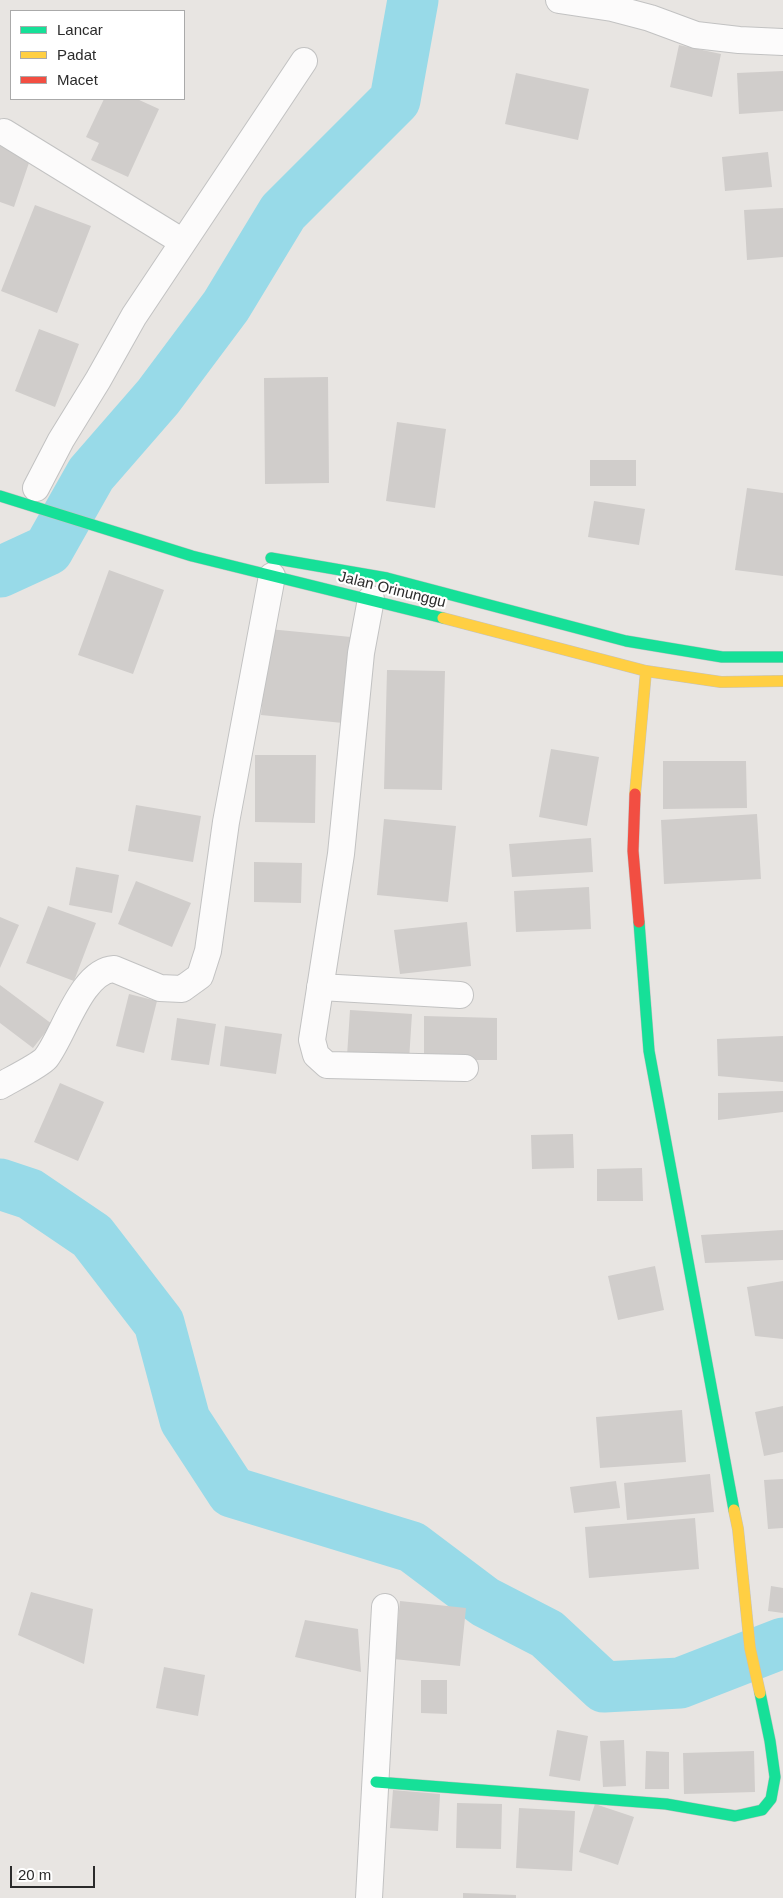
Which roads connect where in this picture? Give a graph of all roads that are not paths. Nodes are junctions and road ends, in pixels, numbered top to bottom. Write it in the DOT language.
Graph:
graph roads {
  1 [pos="559,0"];
  2 [pos="783,42"];
  3 [pos="304,61"];
  4 [pos="4,132"];
  5 [pos="183,242"];
  6 [pos="36,488"];
  7 [pos="0,496"];
  8 [pos="267,566"];
  9 [pos="371,600"];
  10 [pos="783,657"];
  11 [pos="646,671"];
  12 [pos="783,681"];
  13 [pos="320,987"];
  14 [pos="460,994"];
  15 [pos="465,1068"];
  16 [pos="0,1086"];
  17 [pos="386,1606"];
  18 [pos="376,1782"];
  19 [pos="369,1898"];
  1 -- 2 [label="street"];
  3 -- 5 [label="street"];
  4 -- 5 [label="street"];
  5 -- 6 [label="street"];
  7 -- 8 [label="street, Jalan Orinunggu"];
  8 -- 9 [label="street, Jalan Orinunggu"];
  8 -- 10 [label="street, Jalan Orinunggu"];
  8 -- 16 [label="street"];
  9 -- 11 [label="street, Jalan Orinunggu"];
  9 -- 13 [label="street"];
  11 -- 12 [label="street, Jalan Orinunggu"];
  11 -- 18 [label="street"];
  13 -- 14 [label="street"];
  13 -- 15 [label="street"];
  17 -- 18 [label="street"];
  18 -- 19 [label="street"];
}
